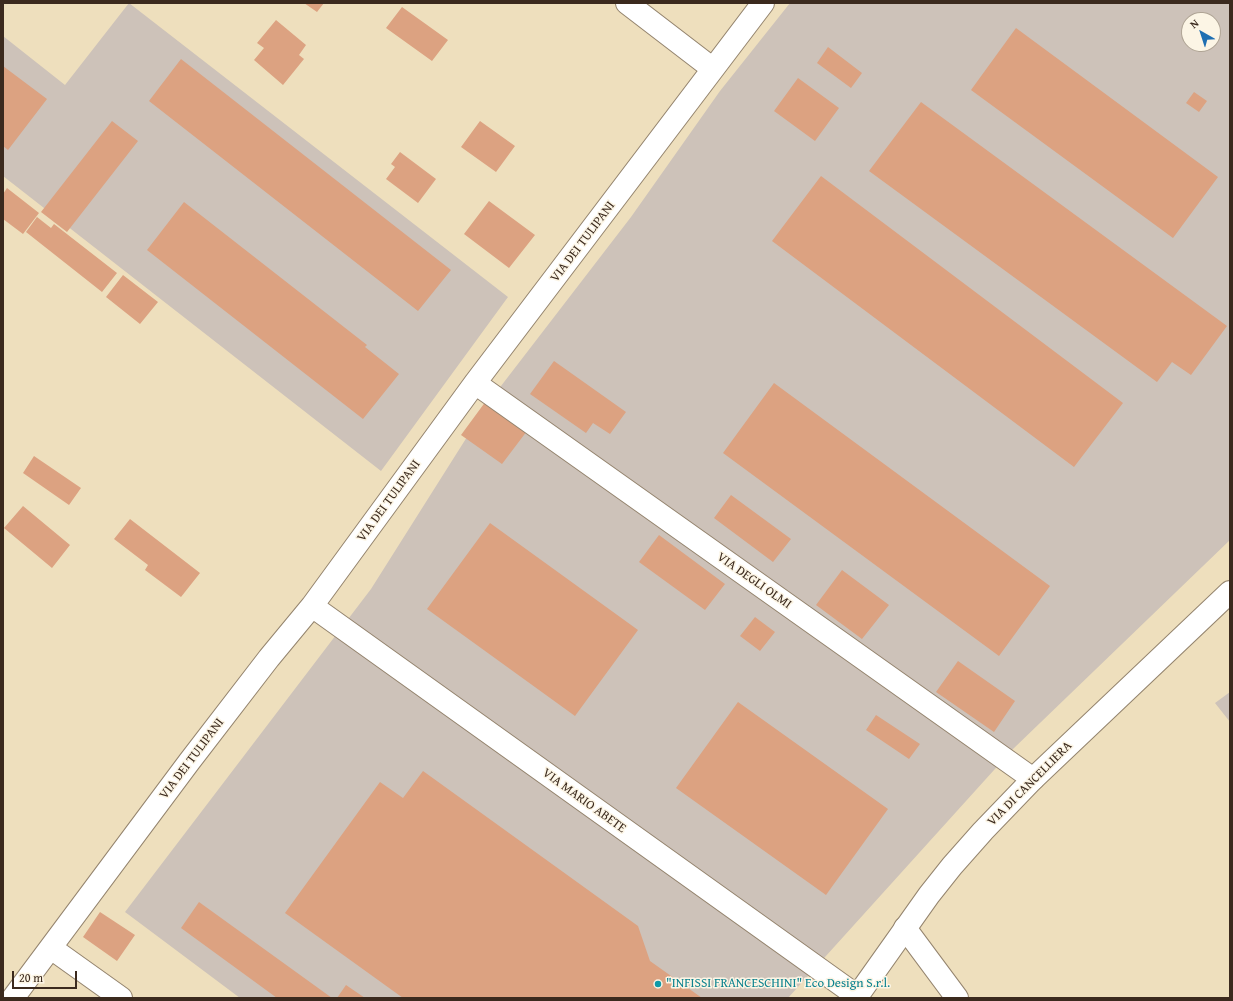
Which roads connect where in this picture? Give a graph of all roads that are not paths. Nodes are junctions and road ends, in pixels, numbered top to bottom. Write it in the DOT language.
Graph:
graph roads {
  1 [pos="627,3"];
  2 [pos="763,3"];
  3 [pos="713,69"];
  4 [pos="475,383"];
  5 [pos="1230,592"];
  6 [pos="312,606"];
  7 [pos="1033,779"];
  8 [pos="905,928"];
  9 [pos="51,948"];
  10 [pos="856,997"];
  11 [pos="13,998"];
  12 [pos="121,998"];
  13 [pos="957,998"];
  1 -- 3 [label="street"];
  2 -- 3 [label="street, VIA DEI TULIPANI"];
  3 -- 4 [label="street, VIA DEI TULIPANI"];
  4 -- 6 [label="street, VIA DEI TULIPANI"];
  4 -- 7 [label="street, VIA DEGLI OLMI"];
  5 -- 7 [label="street, VIA DI CANCELLIERA"];
  6 -- 9 [label="street, VIA DEI TULIPANI"];
  6 -- 10 [label="street, VIA MARIO ABETE"];
  7 -- 8 [label="street, VIA DI CANCELLIERA"];
  8 -- 10 [label="street, VIA DI CANCELLIERA"];
  8 -- 13 [label="street"];
  9 -- 11 [label="street, VIA DEI TULIPANI"];
  9 -- 12 [label="street"];
}
